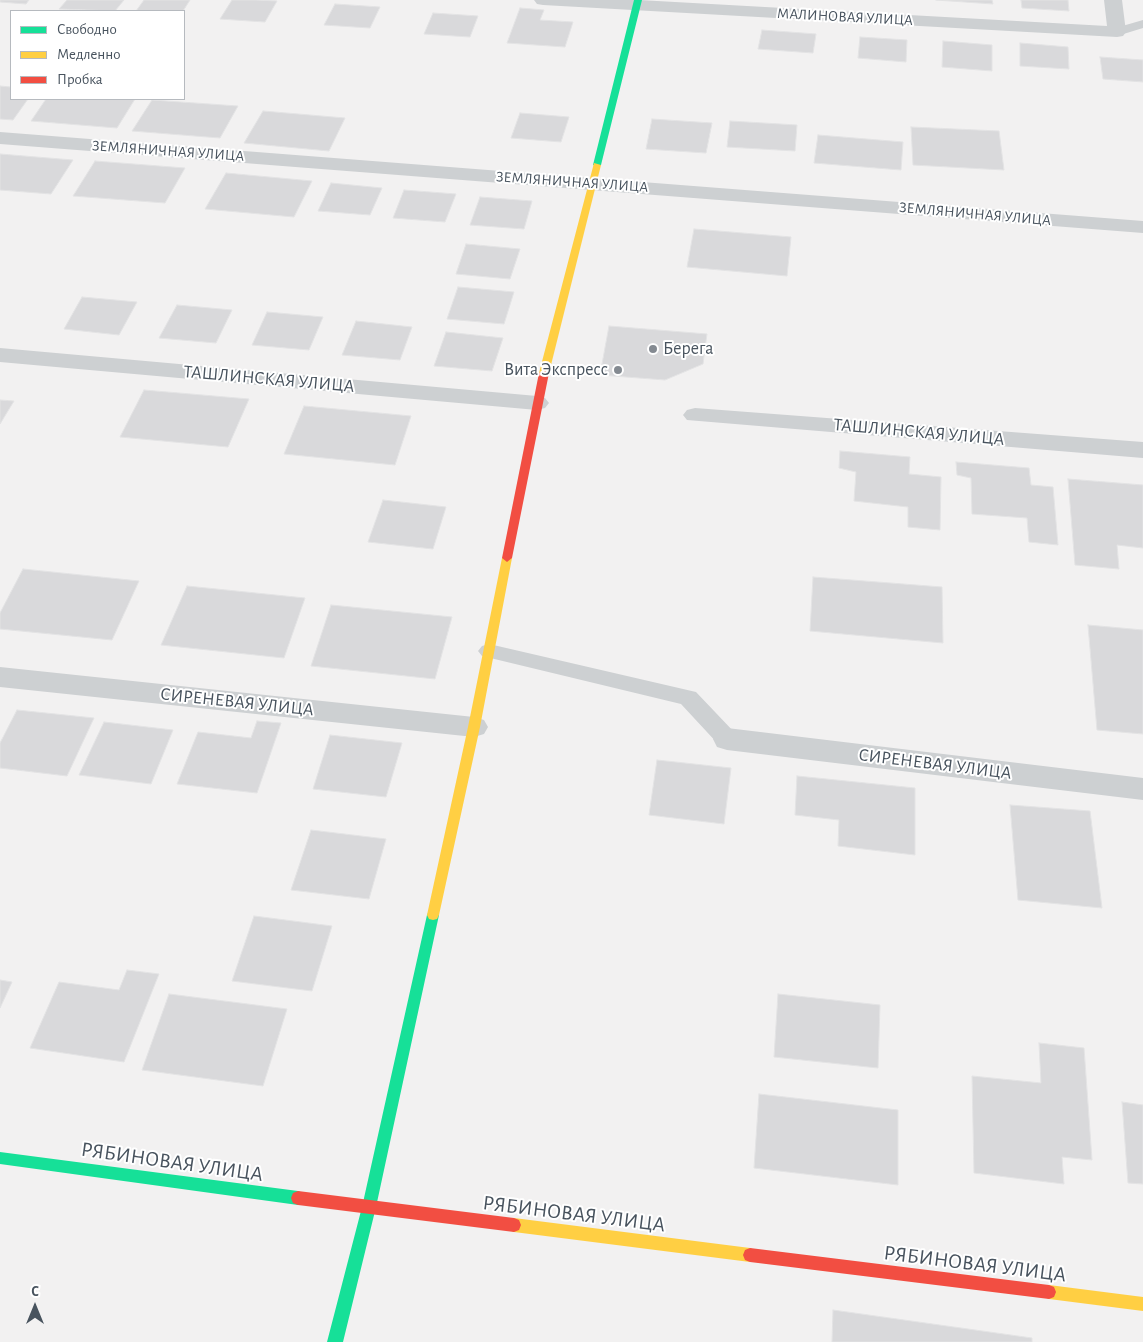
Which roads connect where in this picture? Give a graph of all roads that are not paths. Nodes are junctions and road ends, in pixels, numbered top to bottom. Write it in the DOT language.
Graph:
graph roads {
  1 [pos="543,0"];
  2 [pos="1113,0"];
  3 [pos="637,3"];
  4 [pos="1143,24"];
  5 [pos="1117,32"];
  6 [pos="0,138"];
  7 [pos="591,184"];
  8 [pos="1143,227"];
  9 [pos="0,355"];
  10 [pos="537,403"];
  11 [pos="695,415"];
  12 [pos="1143,450"];
  13 [pos="489,652"];
  14 [pos="0,677"];
  15 [pos="474,727"];
  16 [pos="727,739"];
  17 [pos="1143,789"];
  18 [pos="0,1158"];
  19 [pos="369,1207"];
  20 [pos="1143,1304"];
  21 [pos="335,1342"];
  1 -- 3 [label="street, МАЛИНОВАЯ УЛИЦА"];
  2 -- 5 [label="street"];
  3 -- 5 [label="street, МАЛИНОВАЯ УЛИЦА"];
  3 -- 7 [label="street"];
  4 -- 5 [label="lane"];
  6 -- 7 [label="street, ЗЕМЛЯНИЧНАЯ УЛИЦА"];
  7 -- 8 [label="street, ЗЕМЛЯНИЧНАЯ УЛИЦА"];
  7 -- 10 [label="street"];
  9 -- 10 [label="street, ТАШЛИНСКАЯ УЛИЦА"];
  10 -- 13 [label="street"];
  11 -- 12 [label="street, ТАШЛИНСКАЯ УЛИЦА"];
  13 -- 15 [label="street"];
  13 -- 16 [label="lane"];
  14 -- 15 [label="street, СИРЕНЕВАЯ УЛИЦА"];
  15 -- 19 [label="street"];
  16 -- 17 [label="street, СИРЕНЕВАЯ УЛИЦА"];
  18 -- 19 [label="street, РЯБИНОВАЯ УЛИЦА"];
  19 -- 20 [label="street, РЯБИНОВАЯ УЛИЦА"];
  19 -- 21 [label="street"];
}
